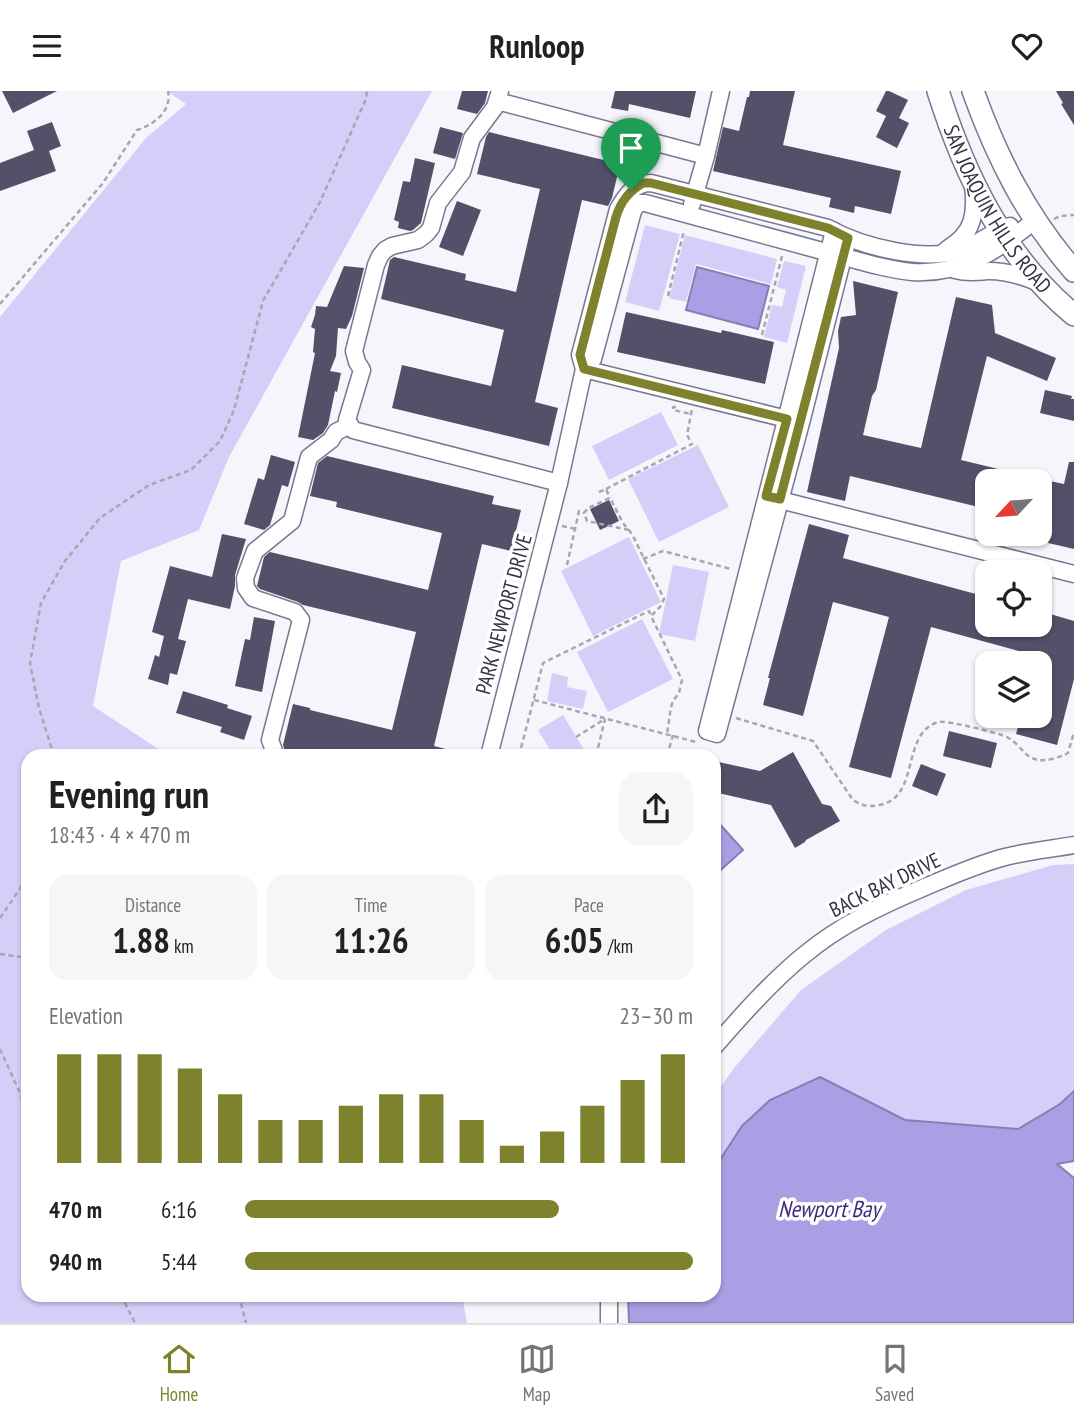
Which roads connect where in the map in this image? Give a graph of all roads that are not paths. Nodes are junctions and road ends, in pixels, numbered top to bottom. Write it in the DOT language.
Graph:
graph roads {
  1 [pos="721,91"];
  2 [pos="938,91"];
  3 [pos="973,91"];
  4 [pos="499,96"];
  5 [pos="706,156"];
  6 [pos="972,180"];
  7 [pos="695,194"];
  8 [pos="635,197"];
  9 [pos="689,214"];
  10 [pos="1034,221"];
  11 [pos="841,235"];
  12 [pos="1003,236"];
  13 [pos="943,253"];
  14 [pos="836,254"];
  15 [pos="953,269"];
  16 [pos="1074,271"];
  17 [pos="1042,285"];
  18 [pos="1074,315"];
  19 [pos="584,369"];
  20 [pos="794,421"];
  21 [pos="350,425"];
  22 [pos="559,483"];
  23 [pos="773,498"];
  24 [pos="1074,574"];
  25 [pos="273,749"];
  26 [pos="491,749"];
  27 [pos="1074,845"];
  28 [pos="721,1039"];
  29 [pos="610,1302"];
  30 [pos="609,1323"];
  1 -- 5 [label="street"];
  2 -- 6 [label="street, SAN JOAQUIN HILLS ROAD"];
  3 -- 10 [label="street, SAN JOAQUIN HILLS ROAD"];
  4 -- 5 [label="street"];
  4 -- 21 [label="street"];
  5 -- 7 [label="street"];
  6 -- 12 [label="street, SAN JOAQUIN HILLS ROAD"];
  6 -- 13 [label="street"];
  7 -- 8 [label="street"];
  7 -- 9 [label="street"];
  7 -- 11 [label="street"];
  8 -- 9 [label="street"];
  8 -- 19 [label="street, PARK NEWPORT DRIVE"];
  9 -- 14 [label="street"];
  10 -- 12 [label="street"];
  10 -- 16 [label="street, SAN JOAQUIN HILLS ROAD"];
  11 -- 13 [label="street"];
  11 -- 14 [label="street"];
  12 -- 13 [label="street"];
  12 -- 15 [label="street"];
  12 -- 17 [label="street, SAN JOAQUIN HILLS ROAD"];
  14 -- 15 [label="street"];
  14 -- 20 [label="street"];
  15 -- 17 [label="street"];
  17 -- 18 [label="street, SAN JOAQUIN HILLS ROAD"];
  19 -- 20 [label="street"];
  19 -- 22 [label="street, PARK NEWPORT DRIVE"];
  20 -- 23 [label="street"];
  21 -- 22 [label="street"];
  21 -- 25 [label="street"];
  22 -- 26 [label="street, PARK NEWPORT DRIVE"];
  23 -- 23 [label="street"];
  23 -- 24 [label="street"];
  27 -- 28 [label="street, BACK BAY DRIVE"];
  29 -- 30 [label="street"];
}
